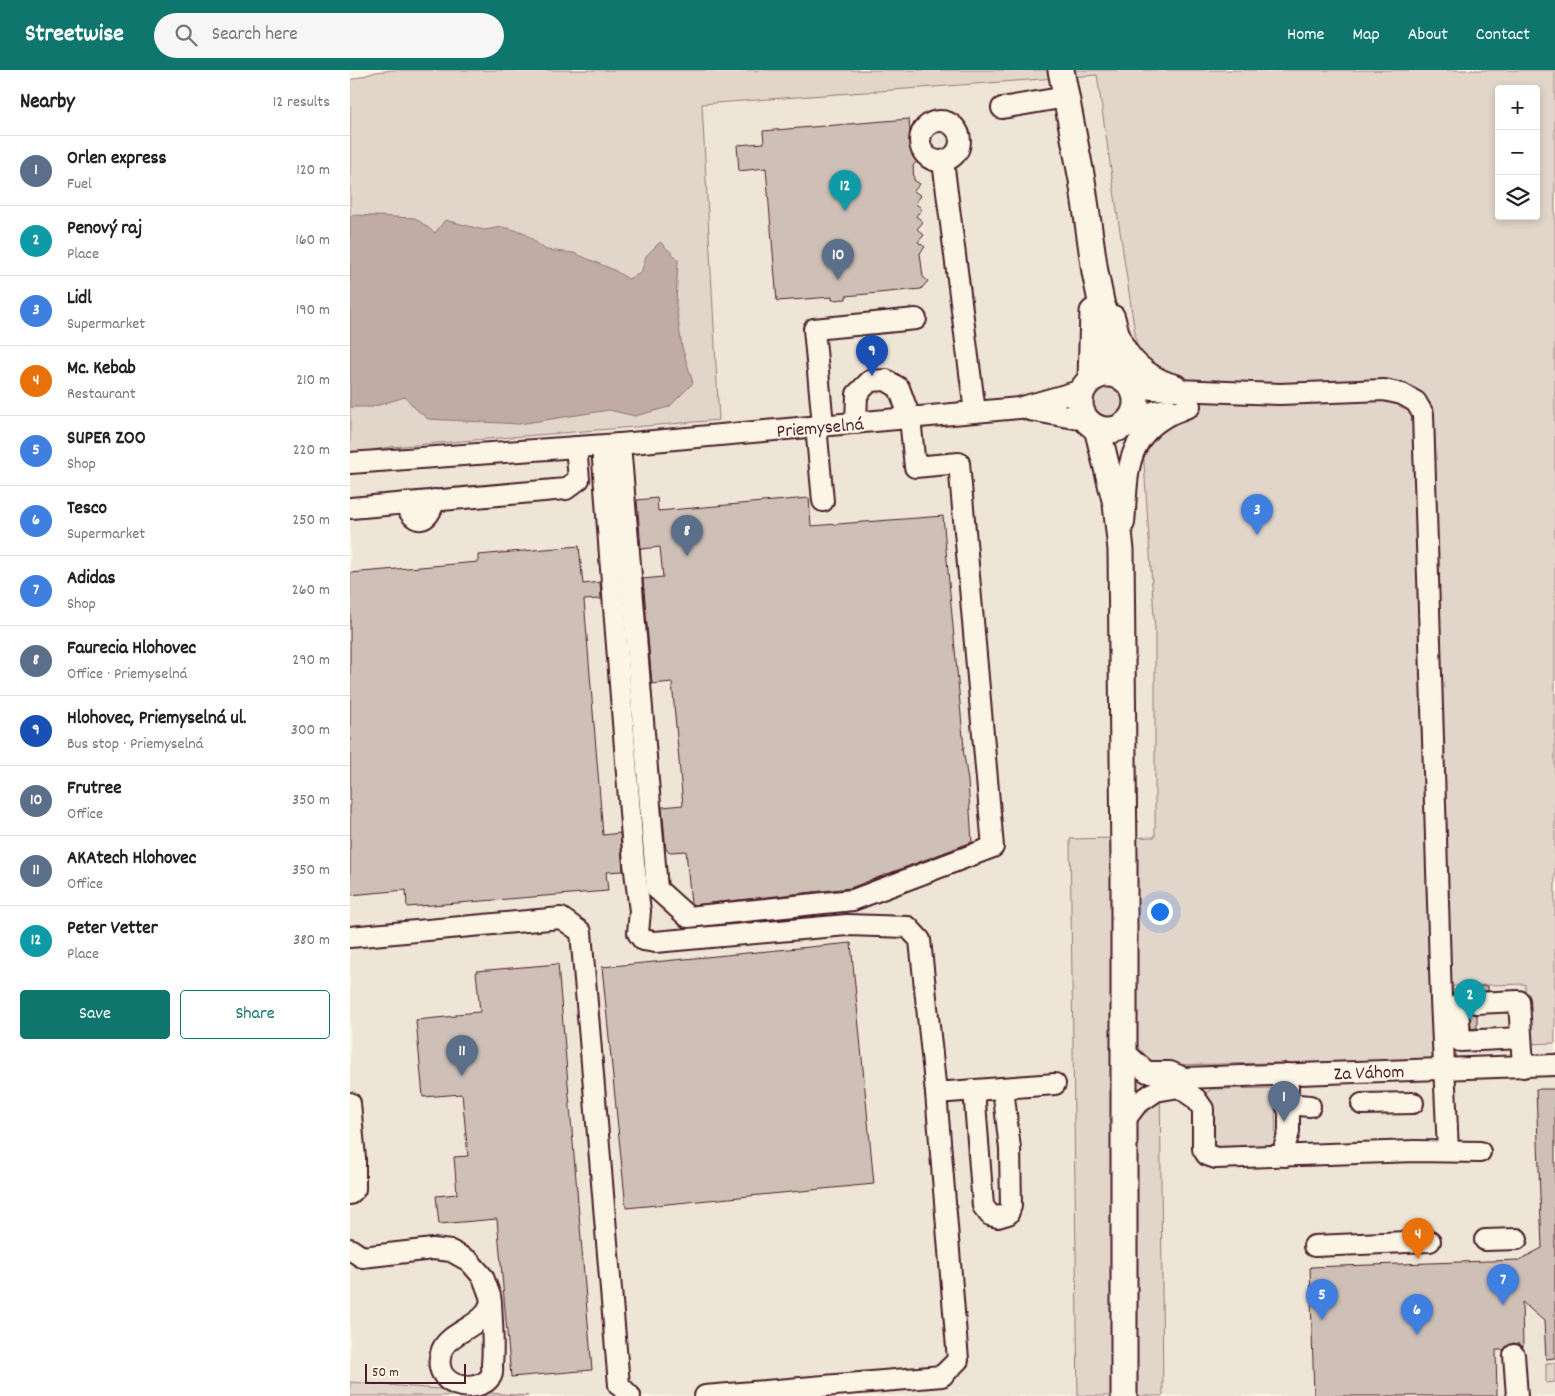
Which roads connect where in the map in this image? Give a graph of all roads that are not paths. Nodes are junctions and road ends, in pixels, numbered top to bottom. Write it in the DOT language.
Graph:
graph roads {
  1 [pos="1061,70"];
  2 [pos="1066,97"];
  3 [pos="1002,108"];
  4 [pos="943,161"];
  5 [pos="1091,240"];
  6 [pos="1095,272"];
  7 [pos="916,319"];
  8 [pos="1124,380"];
  9 [pos="1087,385"];
  10 [pos="1193,398"];
  11 [pos="1019,408"];
  12 [pos="976,412"];
  13 [pos="910,418"];
  14 [pos="856,422"];
  15 [pos="1109,424"];
  16 [pos="820,426"];
  17 [pos="611,445"];
  18 [pos="576,448"];
  19 [pos="350,463"];
  20 [pos="823,501"];
  21 [pos="351,508"];
  22 [pos="1121,550"];
  23 [pos="350,937"];
  24 [pos="1521,1038"];
  25 [pos="1123,1051"];
  26 [pos="1555,1065"];
  27 [pos="1523,1067"];
  28 [pos="1445,1068"];
  29 [pos="1287,1074"];
  30 [pos="1181,1083"];
  31 [pos="1055,1084"];
  32 [pos="1003,1088"];
  33 [pos="974,1090"];
  34 [pos="936,1093"];
  35 [pos="350,1103"];
  36 [pos="1414,1103"];
  37 [pos="1286,1104"];
  38 [pos="1362,1104"];
  39 [pos="1310,1106"];
  40 [pos="1124,1121"];
  41 [pos="1285,1150"];
  42 [pos="1448,1151"];
  43 [pos="1480,1152"];
  44 [pos="353,1159"];
  45 [pos="350,1194"];
  46 [pos="1517,1239"];
  47 [pos="1485,1240"];
  48 [pos="1430,1241"];
  49 [pos="1314,1246"];
  50 [pos="350,1250"];
  51 [pos="491,1303"];
  52 [pos="1514,1355"];
  53 [pos="630,1396"];
  54 [pos="704,1396"];
  55 [pos="1124,1396"];
  56 [pos="1517,1396"];
  1 -- 2 [label="main road"];
  2 -- 3 [label="street"];
  2 -- 5 [label="main road"];
  4 -- 12 [label="street"];
  5 -- 6 [label="main road"];
  5 -- 10 [label="street"];
  6 -- 8 [label="main road"];
  6 -- 9 [label="main road"];
  7 -- 16 [label="street"];
  8 -- 9 [label="main road"];
  8 -- 10 [label="street"];
  8 -- 15 [label="main road"];
  9 -- 11 [label="street, Priemyselná"];
  9 -- 15 [label="main road"];
  10 -- 15 [label="street"];
  10 -- 22 [label="street"];
  10 -- 28 [label="street"];
  11 -- 12 [label="street, Priemyselná"];
  11 -- 15 [label="street, Priemyselná"];
  12 -- 13 [label="street, Priemyselná"];
  13 -- 14 [label="street, Priemyselná"];
  13 -- 14 [label="street"];
  13 -- 17 [label="street"];
  14 -- 16 [label="street, Priemyselná"];
  15 -- 22 [label="main road"];
  16 -- 17 [label="street, Priemyselná"];
  16 -- 20 [label="street"];
  17 -- 18 [label="street, Priemyselná"];
  17 -- 34 [label="street"];
  18 -- 19 [label="street, Priemyselná"];
  18 -- 21 [label="street"];
  22 -- 25 [label="main road"];
  23 -- 53 [label="street"];
  24 -- 24 [label="street"];
  24 -- 27 [label="street"];
  25 -- 30 [label="street"];
  25 -- 40 [label="main road"];
  26 -- 27 [label="street, Za Váhom"];
  27 -- 28 [label="street, Za Váhom"];
  28 -- 29 [label="street, Za Váhom"];
  28 -- 42 [label="street"];
  29 -- 30 [label="street, Za Váhom"];
  29 -- 37 [label="street"];
  30 -- 40 [label="street"];
  30 -- 41 [label="street"];
  31 -- 32 [label="street"];
  32 -- 33 [label="street"];
  32 -- 33 [label="street"];
  33 -- 34 [label="street"];
  34 -- 54 [label="street"];
  35 -- 44 [label="street"];
  36 -- 38 [label="street"];
  37 -- 39 [label="street"];
  37 -- 41 [label="street"];
  40 -- 55 [label="main road"];
  41 -- 42 [label="street"];
  42 -- 43 [label="street"];
  44 -- 45 [label="street"];
  46 -- 47 [label="street"];
  48 -- 49 [label="street"];
  50 -- 51 [label="street"];
  52 -- 56 [label="street"];
}
